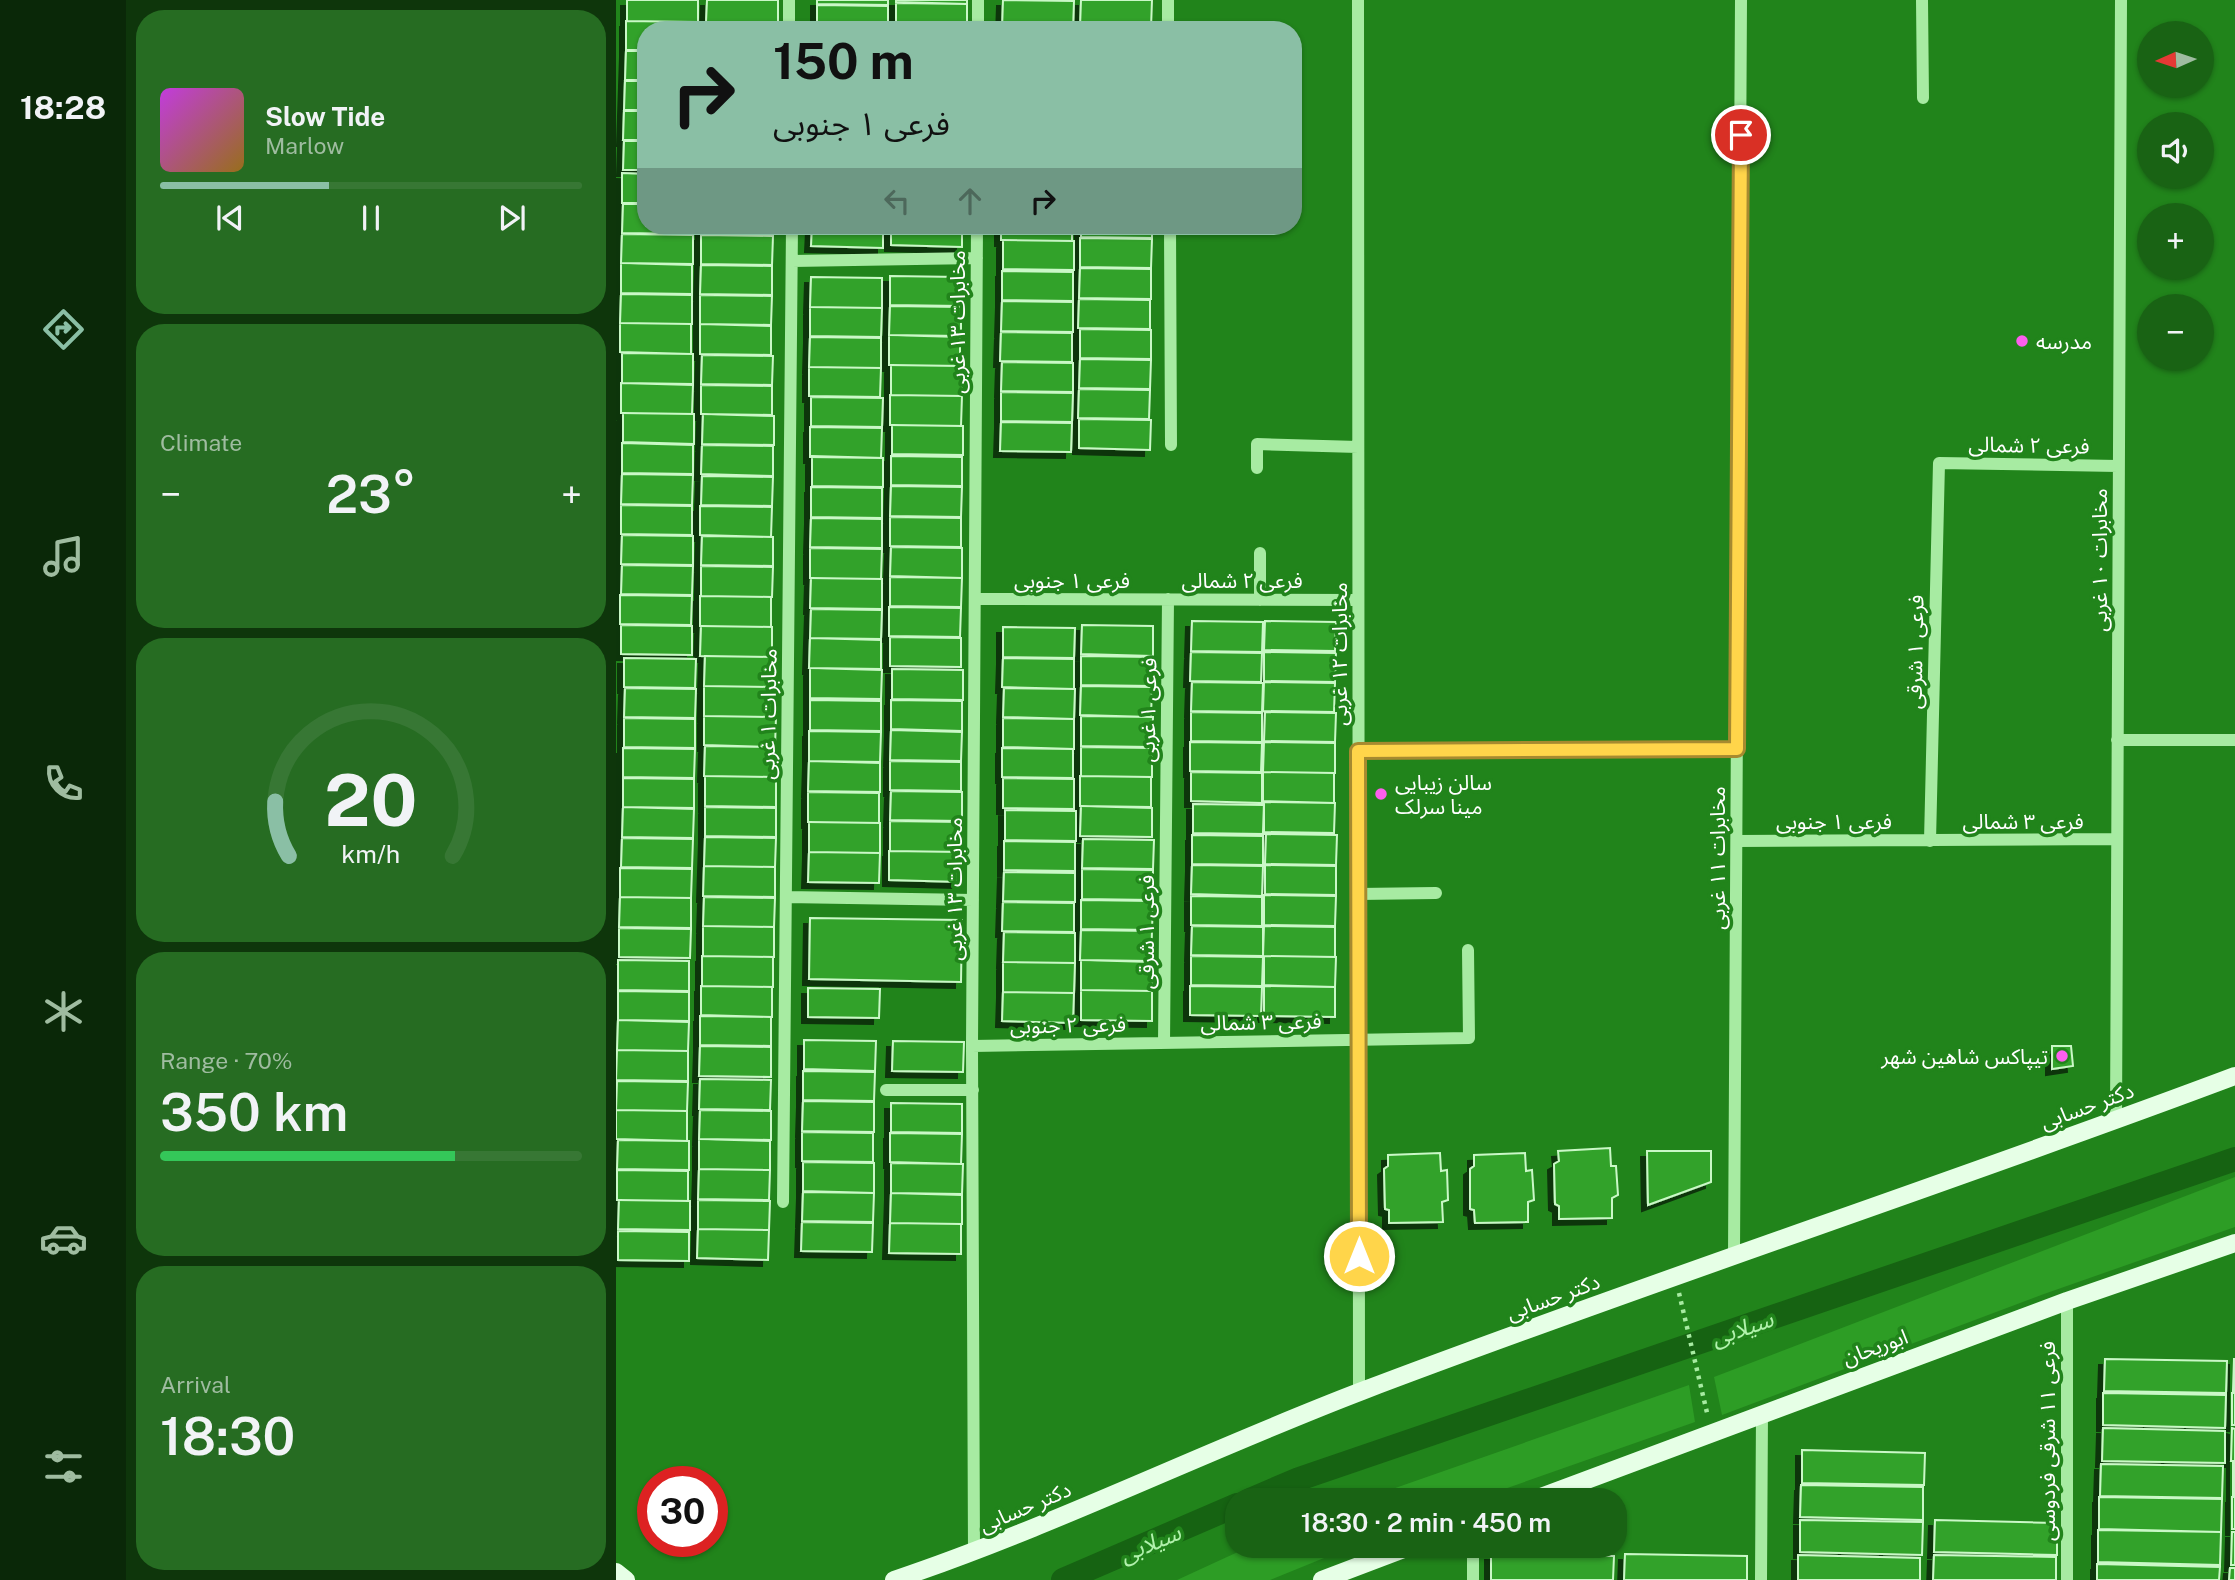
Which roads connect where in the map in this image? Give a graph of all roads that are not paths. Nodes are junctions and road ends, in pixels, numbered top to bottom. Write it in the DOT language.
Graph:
graph roads {
  1 [pos="789,0"];
  2 [pos="978,0"];
  3 [pos="1168,0"];
  4 [pos="1358,0"];
  5 [pos="1741,0"];
  6 [pos="1922,0"];
  7 [pos="2121,0"];
  8 [pos="789,21"];
  9 [pos="978,21"];
  10 [pos="1168,21"];
  11 [pos="1923,98"];
  12 [pos="792,235"];
  13 [pos="977,235"];
  14 [pos="1170,235"];
  15 [pos="977,258"];
  16 [pos="792,261"];
  17 [pos="1171,445"];
  18 [pos="1358,447"];
  19 [pos="1939,463"];
  20 [pos="2118,466"];
  21 [pos="1257,468"];
  22 [pos="1260,553"];
  23 [pos="975,599"];
  24 [pos="1168,599"];
  25 [pos="1260,600"];
  26 [pos="1358,600"];
  27 [pos="2117,740"];
  28 [pos="2235,740"];
  29 [pos="1737,749"];
  30 [pos="1358,751"];
  31 [pos="1166,821"];
  32 [pos="2116,839"];
  33 [pos="1737,841"];
  34 [pos="1930,841"];
  35 [pos="1436,893"];
  36 [pos="1358,894"];
  37 [pos="786,897"];
  38 [pos="973,900"];
  39 [pos="1468,950"];
  40 [pos="1358,1040"];
  41 [pos="1164,1043"];
  42 [pos="972,1046"];
  43 [pos="2235,1076"];
  44 [pos="886,1090"];
  45 [pos="973,1090"];
  46 [pos="2116,1121"];
  47 [pos="782,1202"];
  48 [pos="2235,1243"];
  49 [pos="1734,1254"];
  50 [pos="2067,1301"];
  51 [pos="1359,1392"];
  52 [pos="1762,1413"];
  53 [pos="1564,1488"];
  54 [pos="974,1553"];
  55 [pos="1380,1558"];
  56 [pos="1473,1558"];
  57 [pos="616,1572"];
  58 [pos="626,1580"];
  59 [pos="894,1580"];
  60 [pos="1322,1580"];
  61 [pos="1473,1580"];
  62 [pos="1761,1580"];
  63 [pos="2067,1580"];
  1 -- 8 [label="street"];
  2 -- 9 [label="street"];
  3 -- 10 [label="street"];
  4 -- 18 [label="street, مخابرات ۱۲ غربی"];
  5 -- 29 [label="street, مخابرات ۱۱ غربی"];
  6 -- 11 [label="street"];
  7 -- 20 [label="street, مخابرات ۱۰ غربی"];
  12 -- 16 [label="street, مخابرات ۱ غربی"];
  13 -- 15 [label="street, مخابرات ۱۳ غربی"];
  14 -- 17 [label="street"];
  15 -- 16 [label="street"];
  15 -- 23 [label="street, مخابرات ۱۳ غربی"];
  16 -- 37 [label="street, مخابرات ۱ غربی"];
  18 -- 21 [label="street"];
  18 -- 26 [label="street, مخابرات ۱۲ غربی"];
  19 -- 20 [label="street, فرعی ۲ شمالی"];
  19 -- 34 [label="street, فرعی ۱ شرقی"];
  20 -- 27 [label="street, مخابرات ۱۰ غربی"];
  22 -- 25 [label="street"];
  23 -- 24 [label="street, فرعی ۱ جنوبی"];
  23 -- 38 [label="street, مخابرات ۱۳ غربی"];
  24 -- 25 [label="street, فرعی ۲ شمالی"];
  24 -- 31 [label="street, فرعی ۱ غربی"];
  25 -- 26 [label="street, فرعی ۲ شمالی"];
  26 -- 30 [label="street, مخابرات ۱۲ غربی"];
  27 -- 28 [label="street"];
  27 -- 32 [label="street, مخابرات ۱۰ غربی"];
  29 -- 30 [label="street"];
  29 -- 33 [label="street, مخابرات ۱۱ غربی"];
  30 -- 36 [label="street, مخابرات ۱۲ غربی"];
  31 -- 41 [label="street, فرعی ۱ شرقی"];
  32 -- 34 [label="street, فرعی ۳ شمالی"];
  32 -- 46 [label="street, مخابرات ۱۰ غربی"];
  33 -- 34 [label="street, فرعی ۱ جنوبی"];
  33 -- 49 [label="street, مخابرات ۱۱ غربی"];
  35 -- 36 [label="street"];
  36 -- 40 [label="street, مخابرات ۱۲ غربی"];
  37 -- 38 [label="street"];
  37 -- 47 [label="street, مخابرات ۱ غربی"];
  38 -- 42 [label="street, مخابرات ۱۳ غربی"];
  39 -- 40 [label="street, فرعی ۳ شمالی"];
  40 -- 41 [label="street, فرعی ۳ شمالی"];
  40 -- 51 [label="street, مخابرات ۱۲ غربی"];
  41 -- 42 [label="street, فرعی ۲ جنوبی"];
  42 -- 45 [label="street, مخابرات ۱۳ غربی"];
  43 -- 46 [label="main road, دکتر حسابی"];
  44 -- 45 [label="street"];
  45 -- 54 [label="street, مخابرات ۱۳ غربی"];
  46 -- 49 [label="main road, دکتر حسابی"];
  48 -- 50 [label="main road, ابوریحان"];
  49 -- 51 [label="main road, دکتر حسابی"];
  50 -- 52 [label="main road, ابوریحان"];
  50 -- 63 [label="street, فرعی ۱۱ شرقی فردوسی"];
  51 -- 54 [label="main road, دکتر حسابی"];
  52 -- 53 [label="main road, ابوریحان"];
  52 -- 62 [label="street"];
  54 -- 59 [label="main road, دکتر حسابی"];
  55 -- 60 [label="main road"];
  56 -- 61 [label="street"];
  57 -- 58 [label="main road"];
}
